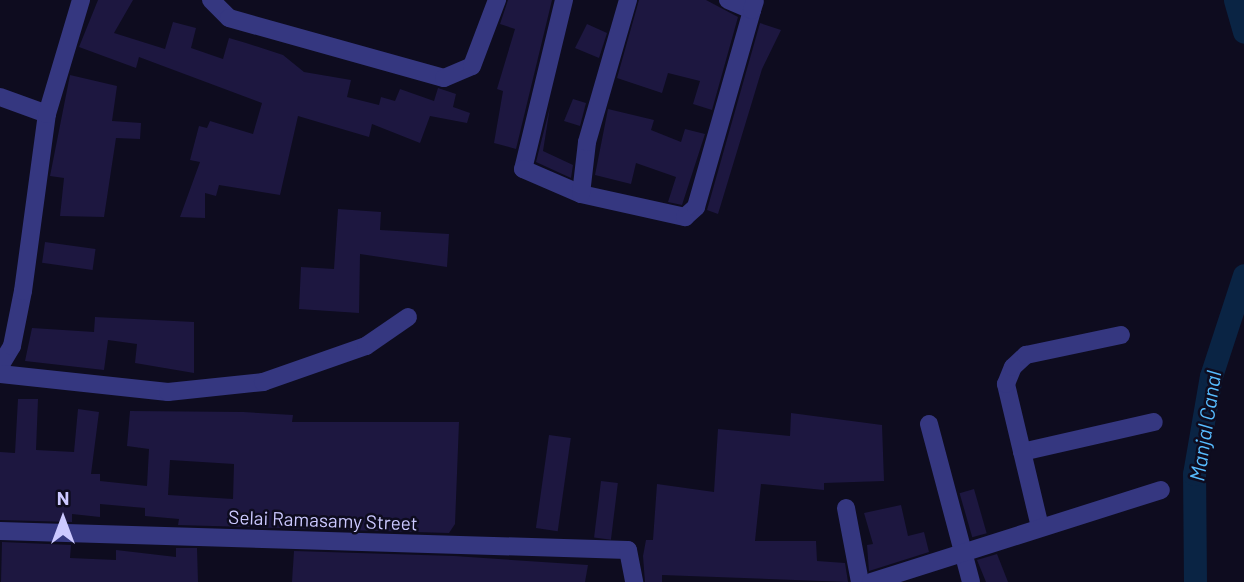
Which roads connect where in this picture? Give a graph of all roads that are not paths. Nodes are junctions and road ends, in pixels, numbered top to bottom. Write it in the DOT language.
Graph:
graph roads {
  1 [pos="81,0"];
  2 [pos="211,0"];
  3 [pos="497,0"];
  4 [pos="564,0"];
  5 [pos="628,0"];
  6 [pos="728,0"];
  7 [pos="754,5"];
  8 [pos="0,97"];
  9 [pos="47,114"];
  10 [pos="582,194"];
  11 [pos="408,317"];
  12 [pos="1121,335"];
  13 [pos="0,366"];
  14 [pos="0,374"];
  15 [pos="1154,422"];
  16 [pos="929,424"];
  17 [pos="1022,452"];
  18 [pos="1161,491"];
  19 [pos="846,508"];
  20 [pos="1040,527"];
  21 [pos="0,531"];
  22 [pos="960,552"];
  23 [pos="634,574"];
  24 [pos="860,582"];
  25 [pos="871,582"];
  26 [pos="971,582"];
  1 -- 9 [label="street"];
  2 -- 3 [label="street"];
  4 -- 10 [label="street"];
  5 -- 10 [label="street"];
  6 -- 7 [label="street"];
  7 -- 10 [label="street"];
  8 -- 9 [label="street"];
  9 -- 13 [label="street"];
  11 -- 14 [label="street"];
  12 -- 17 [label="street"];
  15 -- 17 [label="street"];
  16 -- 22 [label="street"];
  17 -- 20 [label="street"];
  18 -- 20 [label="street"];
  19 -- 24 [label="street"];
  20 -- 22 [label="street"];
  21 -- 23 [label="street, Selai Ramasamy Street"];
  22 -- 25 [label="street"];
  22 -- 26 [label="street"];
}
